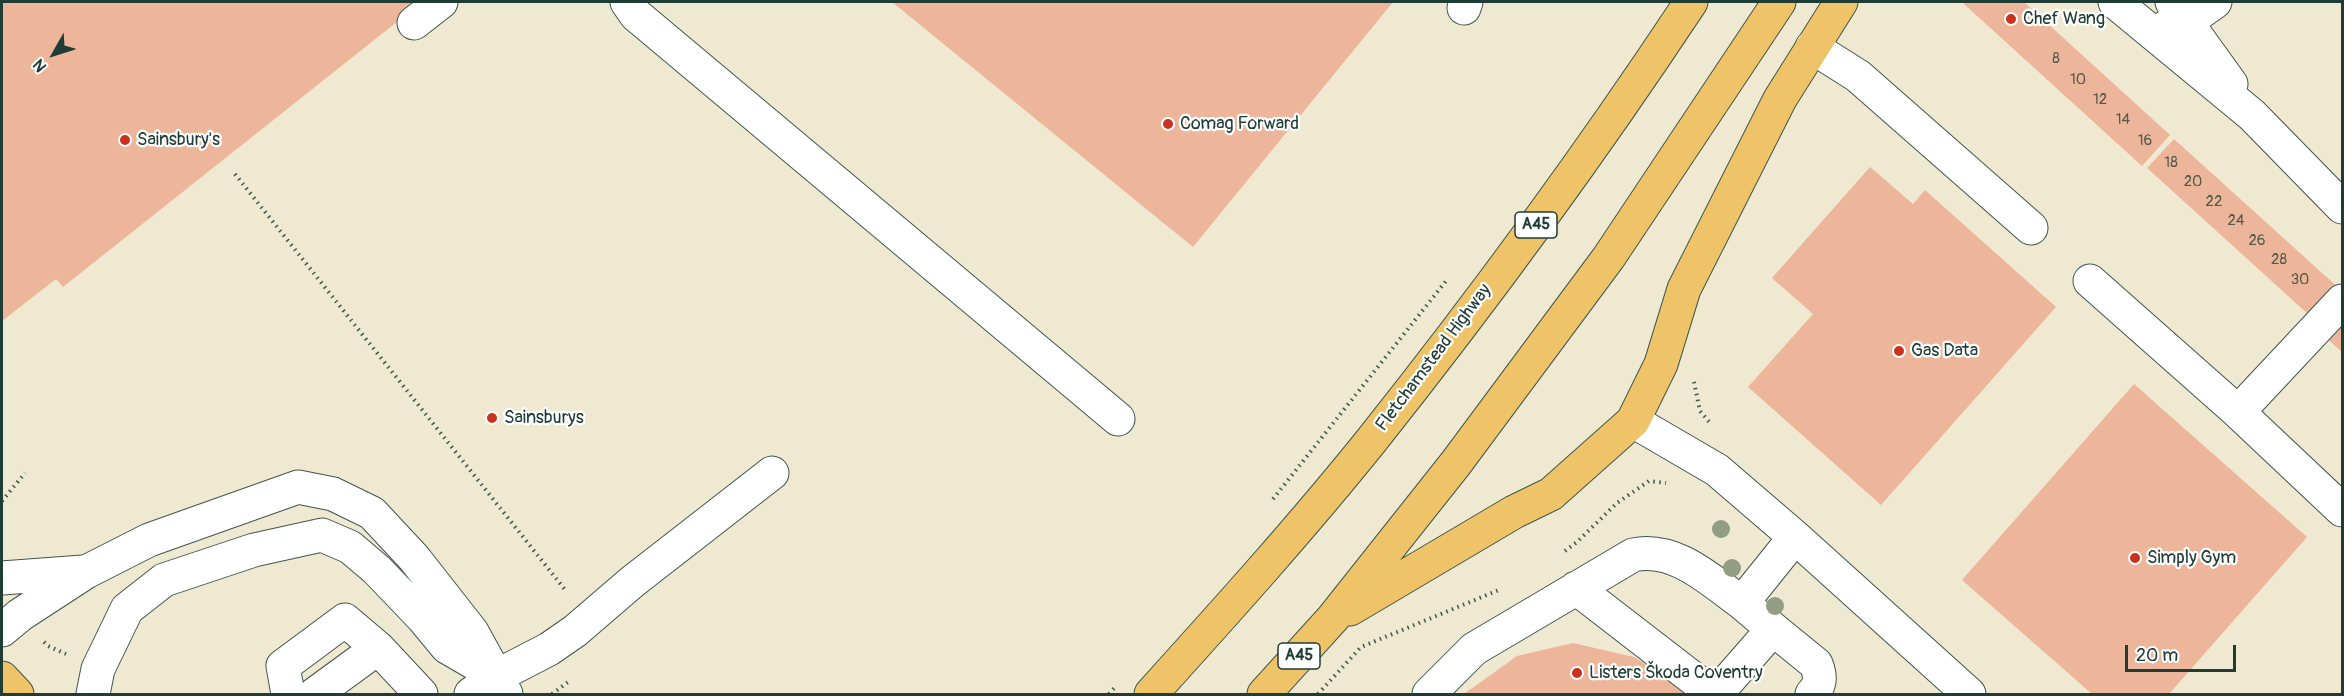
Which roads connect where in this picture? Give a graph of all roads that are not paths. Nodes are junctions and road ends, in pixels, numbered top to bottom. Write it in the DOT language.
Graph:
graph roads {
  1 [pos="441,2"];
  2 [pos="627,2"];
  3 [pos="1691,2"];
  4 [pos="1779,2"];
  5 [pos="1841,2"];
  6 [pos="2115,2"];
  7 [pos="2215,2"];
  8 [pos="2180,11"];
  9 [pos="414,23"];
  10 [pos="2144,26"];
  11 [pos="1812,47"];
  12 [pos="2252,115"];
  13 [pos="2343,207"];
  14 [pos="2031,228"];
  15 [pos="2090,281"];
  16 [pos="2343,301"];
  17 [pos="2238,412"];
  18 [pos="1118,419"];
  19 [pos="1633,421"];
  20 [pos="772,472"];
  21 [pos="2343,510"];
  22 [pos="1795,537"];
  23 [pos="86,572"];
  24 [pos="2,578"];
  25 [pos="1576,588"];
  26 [pos="1742,603"];
  27 [pos="1333,618"];
  28 [pos="1773,629"];
  29 [pos="2,630"];
  30 [pos="378,648"];
  31 [pos="2,678"];
  32 [pos="501,685"];
  33 [pos="17,694"];
  34 [pos="93,694"];
  35 [pos="288,694"];
  36 [pos="315,694"];
  37 [pos="421,694"];
  38 [pos="471,694"];
  39 [pos="1151,694"];
  40 [pos="1264,694"];
  41 [pos="1429,694"];
  42 [pos="1812,694"];
  43 [pos="1969,694"];
  1 -- 9 [label="street"];
  2 -- 18 [label="street"];
  3 -- 39 [label="main road, Fletchamstead Highway / A45"];
  4 -- 27 [label="main road, A45"];
  5 -- 11 [label="main road"];
  6 -- 10 [label="street"];
  7 -- 8 [label="street"];
  8 -- 10 [label="street"];
  8 -- 12 [label="street"];
  10 -- 12 [label="street"];
  11 -- 14 [label="street"];
  11 -- 19 [label="main road"];
  12 -- 13 [label="street"];
  15 -- 17 [label="street"];
  16 -- 17 [label="street"];
  17 -- 21 [label="street"];
  19 -- 22 [label="street"];
  19 -- 27 [label="main road"];
  20 -- 32 [label="street"];
  22 -- 26 [label="street"];
  22 -- 43 [label="street"];
  23 -- 24 [label="street"];
  23 -- 29 [label="street"];
  23 -- 32 [label="street"];
  25 -- 26 [label="street"];
  25 -- 28 [label="street"];
  25 -- 41 [label="street"];
  26 -- 28 [label="street"];
  27 -- 40 [label="main road, A45"];
  28 -- 42 [label="street"];
  30 -- 35 [label="street"];
  30 -- 36 [label="street"];
  30 -- 37 [label="street"];
  31 -- 33 [label="main road"];
  32 -- 34 [label="street"];
  32 -- 38 [label="street"];
}
